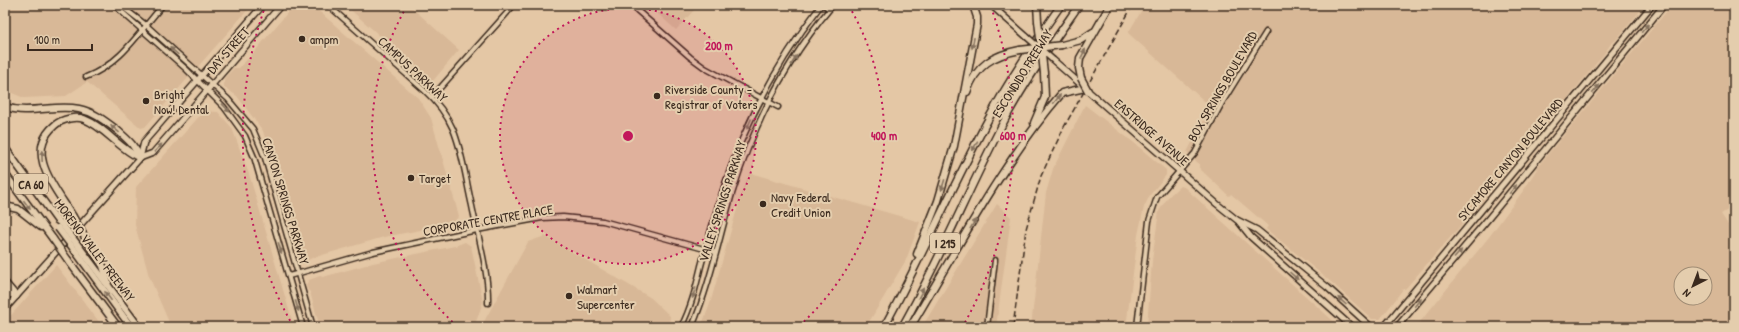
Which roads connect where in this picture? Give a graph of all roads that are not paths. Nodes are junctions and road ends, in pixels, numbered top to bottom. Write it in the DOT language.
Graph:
graph roads {
  1 [pos="114,5"];
  2 [pos="120,5"];
  3 [pos="163,5"];
  4 [pos="263,5"];
  5 [pos="281,5"];
  6 [pos="328,5"];
  7 [pos="514,5"];
  8 [pos="631,5"];
  9 [pos="822,5"];
  10 [pos="833,5"];
  11 [pos="973,5"];
  12 [pos="991,5"];
  13 [pos="1037,5"];
  14 [pos="1060,5"];
  15 [pos="1079,5"];
  16 [pos="1110,5"];
  17 [pos="1652,5"];
  18 [pos="1664,5"];
  19 [pos="829,9"];
  20 [pos="146,25"];
  21 [pos="142,30"];
  22 [pos="1094,32"];
  23 [pos="1266,32"];
  24 [pos="1041,48"];
  25 [pos="202,76"];
  26 [pos="86,77"];
  27 [pos="1079,80"];
  28 [pos="197,81"];
  29 [pos="212,85"];
  30 [pos="1086,89"];
  31 [pos="207,90"];
  32 [pos="432,97"];
  33 [pos="760,98"];
  34 [pos="770,103"];
  35 [pos="5,107"];
  36 [pos="778,107"];
  37 [pos="962,107"];
  38 [pos="1027,137"];
  39 [pos="5,148"];
  40 [pos="140,158"];
  41 [pos="1180,171"];
  42 [pos="5,174"];
  43 [pos="5,206"];
  44 [pos="1238,220"];
  45 [pos="477,230"];
  46 [pos="51,237"];
  47 [pos="706,249"];
  48 [pos="78,250"];
  49 [pos="716,252"];
  50 [pos="995,260"];
  51 [pos="298,273"];
  52 [pos="288,276"];
  53 [pos="5,283"];
  54 [pos="110,287"];
  55 [pos="5,292"];
  56 [pos="16,296"];
  57 [pos="901,297"];
  58 [pos="488,303"];
  59 [pos="5,309"];
  60 [pos="1402,321"];
  61 [pos="118,327"];
  62 [pos="131,327"];
  63 [pos="139,327"];
  64 [pos="303,327"];
  65 [pos="313,327"];
  66 [pos="681,327"];
  67 [pos="692,327"];
  68 [pos="884,327"];
  69 [pos="902,327"];
  70 [pos="907,327"];
  71 [pos="987,327"];
  72 [pos="1137,327"];
  73 [pos="1352,327"];
  74 [pos="1371,327"];
  75 [pos="1384,327"];
  76 [pos="1397,327"];
  77 [pos="1401,327"];
  1 -- 21 [label="street, CANYON SPRINGS PARKWAY"];
  2 -- 20 [label="street, CANYON SPRINGS PARKWAY"];
  3 -- 20 [label="street"];
  4 -- 25 [label="main road, DAY STREET"];
  5 -- 29 [label="main road, DAY STREET"];
  6 -- 32 [label="street, CAMPUS PARKWAY"];
  7 -- 32 [label="street"];
  8 -- 33 [label="street"];
  9 -- 19 [label="street"];
  9 -- 33 [label="street, VALLEY SPRINGS PARKWAY"];
  10 -- 19 [label="street, VALLEY SPRINGS PARKWAY"];
  11 -- 37 [label="highway, one-way"];
  12 -- 24 [label="main road, bridge"];
  13 -- 24 [label="highway, bridge"];
  14 -- 57 [label="highway, ESCONDIDO FREEWAY / I 215, one-way"];
  69 -- 15 [label="highway, ESCONDIDO FREEWAY / I 215, one-way"];
  16 -- 22 [label="highway"];
  17 -- 75 [label="main road, SYCAMORE CANYON BOULEVARD"];
  60 -- 18 [label="main road, SYCAMORE CANYON BOULEVARD, one-way"];
  34 -- 19 [label="street, VALLEY SPRINGS PARKWAY, one-way"];
  20 -- 21 [label="street"];
  25 -- 20 [label="street, CANYON SPRINGS PARKWAY, one-way"];
  21 -- 26 [label="street"];
  21 -- 28 [label="street, CANYON SPRINGS PARKWAY"];
  22 -- 24 [label="highway, bridge"];
  27 -- 22 [label="highway, one-way"];
  23 -- 41 [label="street, BOX SPRINGS BOULEVARD"];
  24 -- 27 [label="main road, bridge"];
  24 -- 37 [label="highway, bridge"];
  24 -- 38 [label="highway, bridge"];
  25 -- 28 [label="main road, DAY STREET"];
  25 -- 29 [label="street, CANYON SPRINGS PARKWAY"];
  27 -- 30 [label="highway, bridge"];
  28 -- 31 [label="street, CANYON SPRINGS PARKWAY"];
  28 -- 40 [label="main road, DAY STREET"];
  29 -- 31 [label="main road, DAY STREET"];
  29 -- 51 [label="street, CANYON SPRINGS PARKWAY"];
  38 -- 30 [label="highway, one-way"];
  30 -- 41 [label="main road, EASTRIDGE AVENUE"];
  40 -- 31 [label="main road, DAY STREET, one-way"];
  31 -- 52 [label="street, CANYON SPRINGS PARKWAY, one-way"];
  32 -- 45 [label="street, CAMPUS PARKWAY"];
  33 -- 34 [label="street"];
  33 -- 47 [label="street, VALLEY SPRINGS PARKWAY, one-way"];
  34 -- 36 [label="street"];
  34 -- 49 [label="street, VALLEY SPRINGS PARKWAY"];
  40 -- 35 [label="highway, one-way"];
  37 -- 57 [label="highway, one-way"];
  70 -- 38 [label="highway, one-way"];
  39 -- 48 [label="highway, MORENO VALLEY FREEWAY / CA 60, bridge"];
  54 -- 40 [label="highway, one-way, bridge"];
  40 -- 56 [label="main road, DAY STREET"];
  41 -- 44 [label="main road, EASTRIDGE AVENUE"];
  41 -- 72 [label="street, BOX SPRINGS BOULEVARD"];
  42 -- 46 [label="highway, MORENO VALLEY FREEWAY / CA 60, one-way"];
  43 -- 46 [label="highway"];
  44 -- 73 [label="main road, EASTRIDGE AVENUE, one-way"];
  74 -- 44 [label="main road, EASTRIDGE AVENUE, one-way"];
  45 -- 47 [label="street, CORPORATE CENTRE PLACE"];
  45 -- 51 [label="street, CORPORATE CENTRE PLACE"];
  45 -- 58 [label="street, CAMPUS PARKWAY"];
  46 -- 61 [label="highway, MORENO VALLEY FREEWAY / CA 60, bridge"];
  47 -- 49 [label="street, CORPORATE CENTRE PLACE"];
  47 -- 66 [label="street, VALLEY SPRINGS PARKWAY, one-way"];
  48 -- 54 [label="highway, MORENO VALLEY FREEWAY / CA 60"];
  62 -- 48 [label="highway, one-way"];
  49 -- 67 [label="street, VALLEY SPRINGS PARKWAY"];
  50 -- 71 [label="street"];
  51 -- 52 [label="street, CORPORATE CENTRE PLACE"];
  51 -- 65 [label="street, CANYON SPRINGS PARKWAY"];
  52 -- 64 [label="street, CANYON SPRINGS PARKWAY, one-way"];
  53 -- 56 [label="highway"];
  54 -- 63 [label="highway, MORENO VALLEY FREEWAY / CA 60"];
  55 -- 56 [label="highway"];
  56 -- 59 [label="main road, DAY STREET"];
  57 -- 68 [label="highway, ESCONDIDO FREEWAY / I 215"];
  60 -- 76 [label="main road, SYCAMORE CANYON BOULEVARD"];
  60 -- 77 [label="main road"];
}
